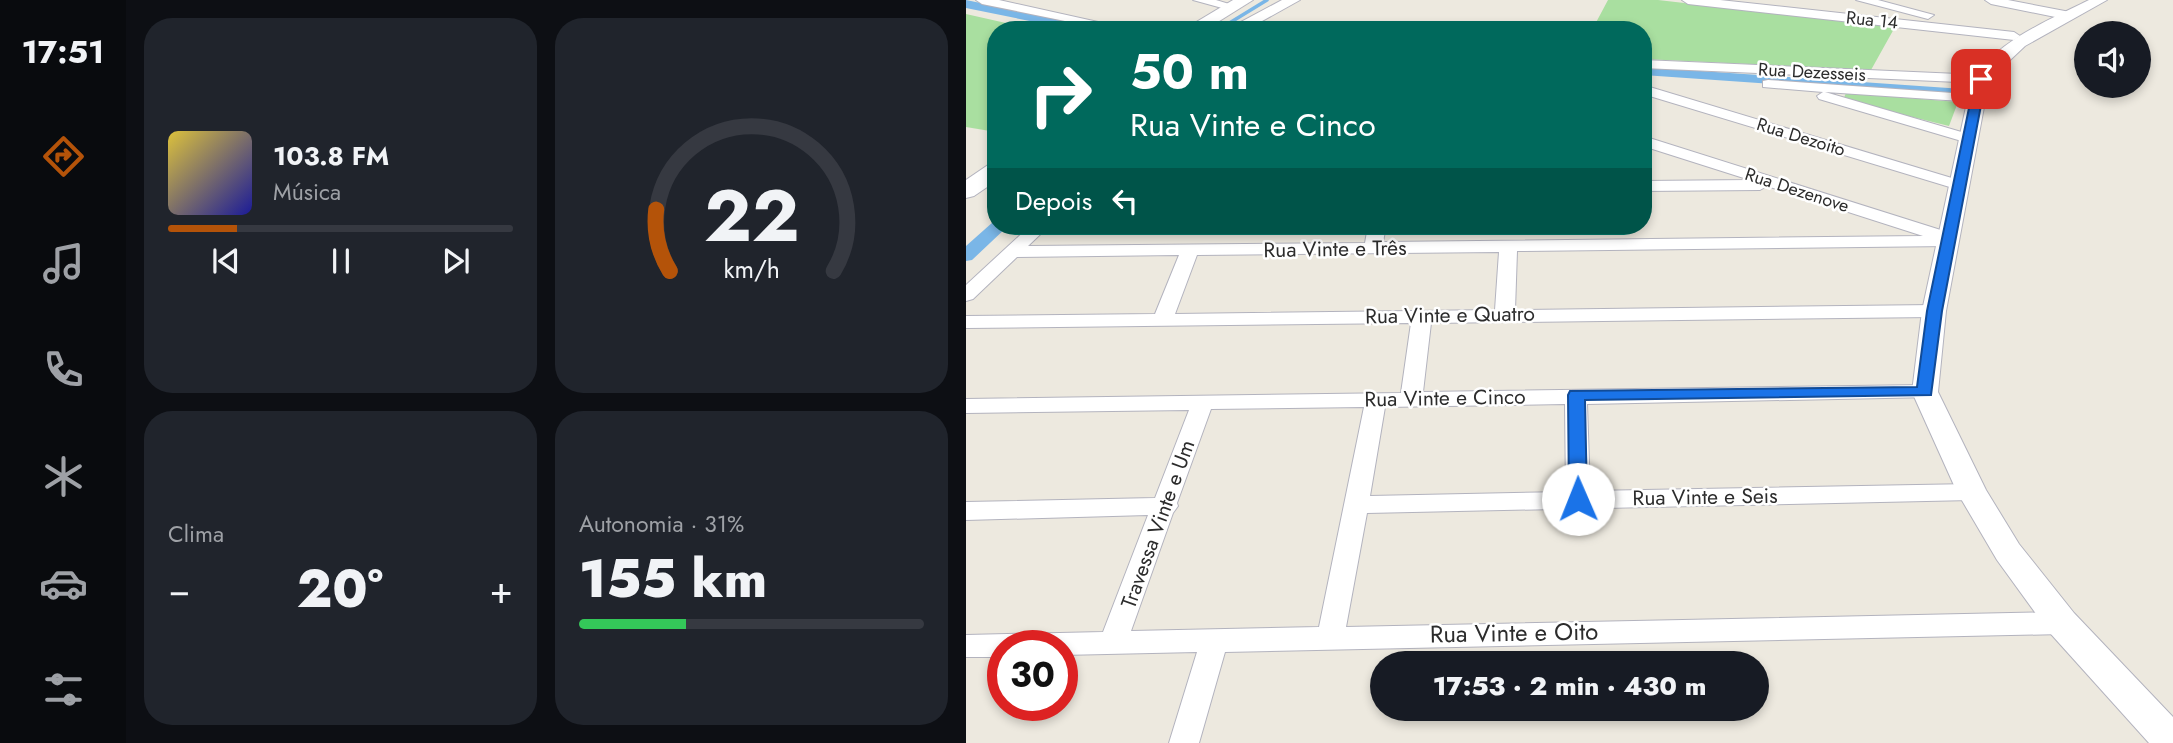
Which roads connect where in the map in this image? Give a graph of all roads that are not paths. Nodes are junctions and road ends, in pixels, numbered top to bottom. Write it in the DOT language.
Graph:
graph roads {
  1 [pos="982,0"];
  2 [pos="1199,0"];
  3 [pos="1293,0"];
  4 [pos="1688,0"];
  5 [pos="1724,0"];
  6 [pos="1862,0"];
  7 [pos="1991,0"];
  8 [pos="2100,0"];
  9 [pos="1239,3"];
  10 [pos="1749,6"];
  11 [pos="2070,16"];
  12 [pos="1084,21"];
  13 [pos="1208,21"];
  14 [pos="1252,21"];
  15 [pos="2020,37"];
  16 [pos="1652,65"];
  17 [pos="1652,78"];
  18 [pos="1785,85"];
  19 [pos="1979,89"];
  20 [pos="1652,92"];
  21 [pos="1970,139"];
  22 [pos="1652,144"];
  23 [pos="987,176"];
  24 [pos="1779,184"];
  25 [pos="1652,186"];
  26 [pos="1959,186"];
  27 [pos="966,191"];
  28 [pos="1031,235"];
  29 [pos="1375,235"];
  30 [pos="1950,240"];
  31 [pos="1508,247"];
  32 [pos="1373,248"];
  33 [pos="1190,250"];
  34 [pos="1014,252"];
  35 [pos="966,295"];
  36 [pos="1934,311"];
  37 [pos="1505,314"];
  38 [pos="1422,316"];
  39 [pos="1163,319"];
  40 [pos="966,322"];
  41 [pos="1925,392"];
  42 [pos="1576,395"];
  43 [pos="1411,398"];
  44 [pos="1376,399"];
  45 [pos="1202,403"];
  46 [pos="966,406"];
  47 [pos="1972,492"];
  48 [pos="1578,499"];
  49 [pos="1354,505"];
  50 [pos="1166,506"];
  51 [pos="966,511"];
  52 [pos="2062,623"];
  53 [pos="1331,636"];
  54 [pos="1214,640"];
  55 [pos="1112,644"];
  56 [pos="966,646"];
  57 [pos="1184,743"];
  58 [pos="2173,743"];
  1 -- 12 [label="street"];
  2 -- 9 [label="street"];
  3 -- 14 [label="street"];
  4 -- 10 [label="street, Rua 14"];
  5 -- 10 [label="street"];
  6 -- 15 [label="street"];
  7 -- 11 [label="street"];
  8 -- 11 [label="street"];
  9 -- 13 [label="main road"];
  10 -- 15 [label="street, Rua 14"];
  11 -- 15 [label="street"];
  15 -- 19 [label="street"];
  16 -- 19 [label="street, Rua Dezesseis"];
  17 -- 18 [label="street, Rua Dezesseis"];
  18 -- 19 [label="street, Rua Dezesseis"];
  18 -- 21 [label="street"];
  19 -- 21 [label="street"];
  20 -- 26 [label="street, Rua Dezoito"];
  21 -- 26 [label="street"];
  22 -- 24 [label="street, Rua Dezenove"];
  23 -- 27 [label="main road"];
  24 -- 25 [label="street"];
  24 -- 30 [label="street, Rua Dezenove"];
  26 -- 30 [label="street"];
  28 -- 34 [label="street"];
  29 -- 32 [label="street"];
  30 -- 31 [label="street, Rua Vinte e Três"];
  30 -- 36 [label="street"];
  31 -- 32 [label="street, Rua Vinte e Três"];
  31 -- 37 [label="street"];
  32 -- 33 [label="street, Rua Vinte e Três"];
  33 -- 34 [label="street, Rua Vinte e Três"];
  33 -- 39 [label="street"];
  34 -- 35 [label="street"];
  36 -- 37 [label="street, Rua Vinte e Quatro"];
  36 -- 41 [label="street"];
  37 -- 38 [label="street, Rua Vinte e Quatro"];
  38 -- 39 [label="street, Rua Vinte e Quatro"];
  38 -- 43 [label="street"];
  39 -- 40 [label="street, Rua Vinte e Quatro"];
  41 -- 42 [label="street, Rua Vinte e Cinco"];
  41 -- 47 [label="street"];
  42 -- 43 [label="street, Rua Vinte e Cinco"];
  42 -- 48 [label="street"];
  43 -- 44 [label="street, Rua Vinte e Cinco"];
  44 -- 45 [label="street, Rua Vinte e Cinco"];
  44 -- 49 [label="street"];
  45 -- 46 [label="street, Rua Vinte e Cinco"];
  45 -- 50 [label="street, Travessa Vinte e Um"];
  47 -- 48 [label="street, Rua Vinte e Seis"];
  47 -- 52 [label="street"];
  48 -- 49 [label="street, Rua Vinte e Seis"];
  49 -- 53 [label="street"];
  50 -- 51 [label="street"];
  50 -- 55 [label="street, Travessa Vinte e Um"];
  52 -- 53 [label="street, Rua Vinte e Oito"];
  52 -- 58 [label="street"];
  53 -- 54 [label="street, Rua Vinte e Oito"];
  54 -- 55 [label="street, Rua Vinte e Oito"];
  54 -- 57 [label="street"];
  55 -- 56 [label="street, Rua Vinte e Oito"];
}
